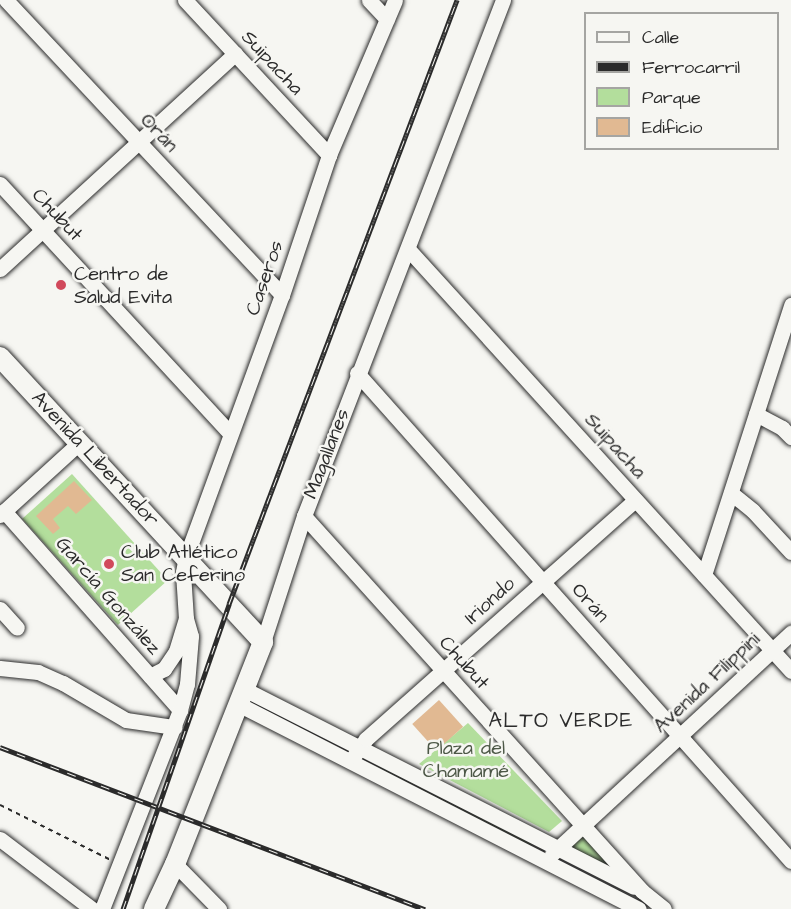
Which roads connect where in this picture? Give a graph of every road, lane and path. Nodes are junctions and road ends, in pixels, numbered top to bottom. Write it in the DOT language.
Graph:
graph roads {
  1 [pos="6,0"];
  2 [pos="185,0"];
  3 [pos="369,0"];
  4 [pos="395,0"];
  5 [pos="503,0"];
  6 [pos="387,19"];
  7 [pos="235,54"];
  8 [pos="139,142"];
  9 [pos="329,155"];
  10 [pos="0,184"];
  11 [pos="42,230"];
  12 [pos="408,249"];
  13 [pos="0,269"];
  14 [pos="282,295"];
  15 [pos="791,305"];
  16 [pos="786,340"];
  17 [pos="0,357"];
  18 [pos="357,373"];
  19 [pos="0,375"];
  20 [pos="756,414"];
  21 [pos="230,433"];
  22 [pos="791,437"];
  23 [pos="75,447"];
  24 [pos="731,493"];
  25 [pos="636,500"];
  26 [pos="1,512"];
  27 [pos="304,516"];
  28 [pos="791,552"];
  29 [pos="185,565"];
  30 [pos="704,575"];
  31 [pos="543,582"];
  32 [pos="0,609"];
  33 [pos="186,619"];
  34 [pos="17,628"];
  35 [pos="791,633"];
  36 [pos="261,648"];
  37 [pos="772,651"];
  38 [pos="0,668"];
  39 [pos="791,671"];
  40 [pos="442,672"];
  41 [pos="150,675"];
  42 [pos="241,697"];
  43 [pos="180,710"];
  44 [pos="174,727"];
  45 [pos="680,736"];
  46 [pos="358,747"];
  47 [pos="351,762"];
  48 [pos="0,805"];
  49 [pos="583,825"];
  50 [pos="0,838"];
  51 [pos="556,848"];
  52 [pos="791,861"];
  53 [pos="547,862"];
  54 [pos="175,864"];
  55 [pos="120,865"];
  56 [pos="642,891"];
  57 [pos="92,909"];
  58 [pos="102,909"];
  59 [pos="154,909"];
  60 [pos="219,909"];
  61 [pos="639,909"];
  62 [pos="664,909"];
  63 [pos="676,909"];
  1 -- 8 [label="street, Orán"];
  2 -- 7 [label="street, Suipacha"];
  3 -- 6 [label="street"];
  4 -- 6 [label="street, Caseros"];
  5 -- 12 [label="street, Magallanes"];
  6 -- 9 [label="street, Caseros"];
  7 -- 8 [label="street"];
  7 -- 9 [label="street, Suipacha"];
  8 -- 11 [label="street"];
  8 -- 14 [label="street, Orán"];
  9 -- 14 [label="street, Caseros"];
  10 -- 11 [label="street, Chubut"];
  11 -- 13 [label="street"];
  11 -- 21 [label="street, Chubut"];
  12 -- 18 [label="street, Magallanes"];
  12 -- 25 [label="street, Suipacha"];
  14 -- 21 [label="street, Caseros"];
  15 -- 16 [label="street"];
  16 -- 20 [label="street"];
  17 -- 23 [label="main road, Avenida Libertador"];
  18 -- 27 [label="street, Magallanes"];
  18 -- 31 [label="street, Orán"];
  19 -- 23 [label="main road, Avenida Libertador"];
  20 -- 22 [label="street"];
  20 -- 24 [label="street"];
  21 -- 29 [label="street, Caseros"];
  23 -- 26 [label="street"];
  23 -- 29 [label="main road, Avenida Libertador"];
  24 -- 28 [label="street"];
  24 -- 30 [label="street"];
  25 -- 30 [label="street, Suipacha"];
  25 -- 31 [label="street, Iriondo"];
  26 -- 41 [label="street, García González"];
  27 -- 36 [label="street, Magallanes"];
  27 -- 40 [label="street, Chubut"];
  29 -- 33 [label="street"];
  29 -- 36 [label="main road, Avenida Libertador"];
  30 -- 37 [label="street, Suipacha"];
  31 -- 40 [label="street, Iriondo"];
  31 -- 45 [label="street, Orán"];
  32 -- 34 [label="street"];
  33 -- 41 [label="street"];
  33 -- 43 [label="street"];
  35 -- 37 [label="street, Avenida Filippini"];
  36 -- 42 [label="main road, Magallanes"];
  37 -- 39 [label="street, Suipacha"];
  37 -- 45 [label="street, Avenida Filippini"];
  38 -- 44 [label="street"];
  40 -- 46 [label="street, Iriondo"];
  40 -- 49 [label="street, Chubut"];
  41 -- 43 [label="street, García González"];
  42 -- 46 [label="street"];
  42 -- 47 [label="street"];
  42 -- 54 [label="main road, Magallanes"];
  43 -- 44 [label="street"];
  44 -- 55 [label="street"];
  45 -- 49 [label="street, Avenida Filippini"];
  45 -- 52 [label="street, Orán"];
  46 -- 47 [label="street, Iriondo"];
  46 -- 51 [label="street"];
  47 -- 53 [label="street"];
  48 -- 55 [label="path"];
  49 -- 51 [label="street, Avenida Filippini"];
  49 -- 56 [label="street, Chubut"];
  50 -- 57 [label="street"];
  51 -- 53 [label="street, Avenida Filippini"];
  51 -- 56 [label="street"];
  53 -- 61 [label="street"];
  54 -- 59 [label="main road, Magallanes"];
  54 -- 60 [label="street"];
  55 -- 58 [label="street"];
  56 -- 62 [label="street"];
  56 -- 63 [label="street"];
}
